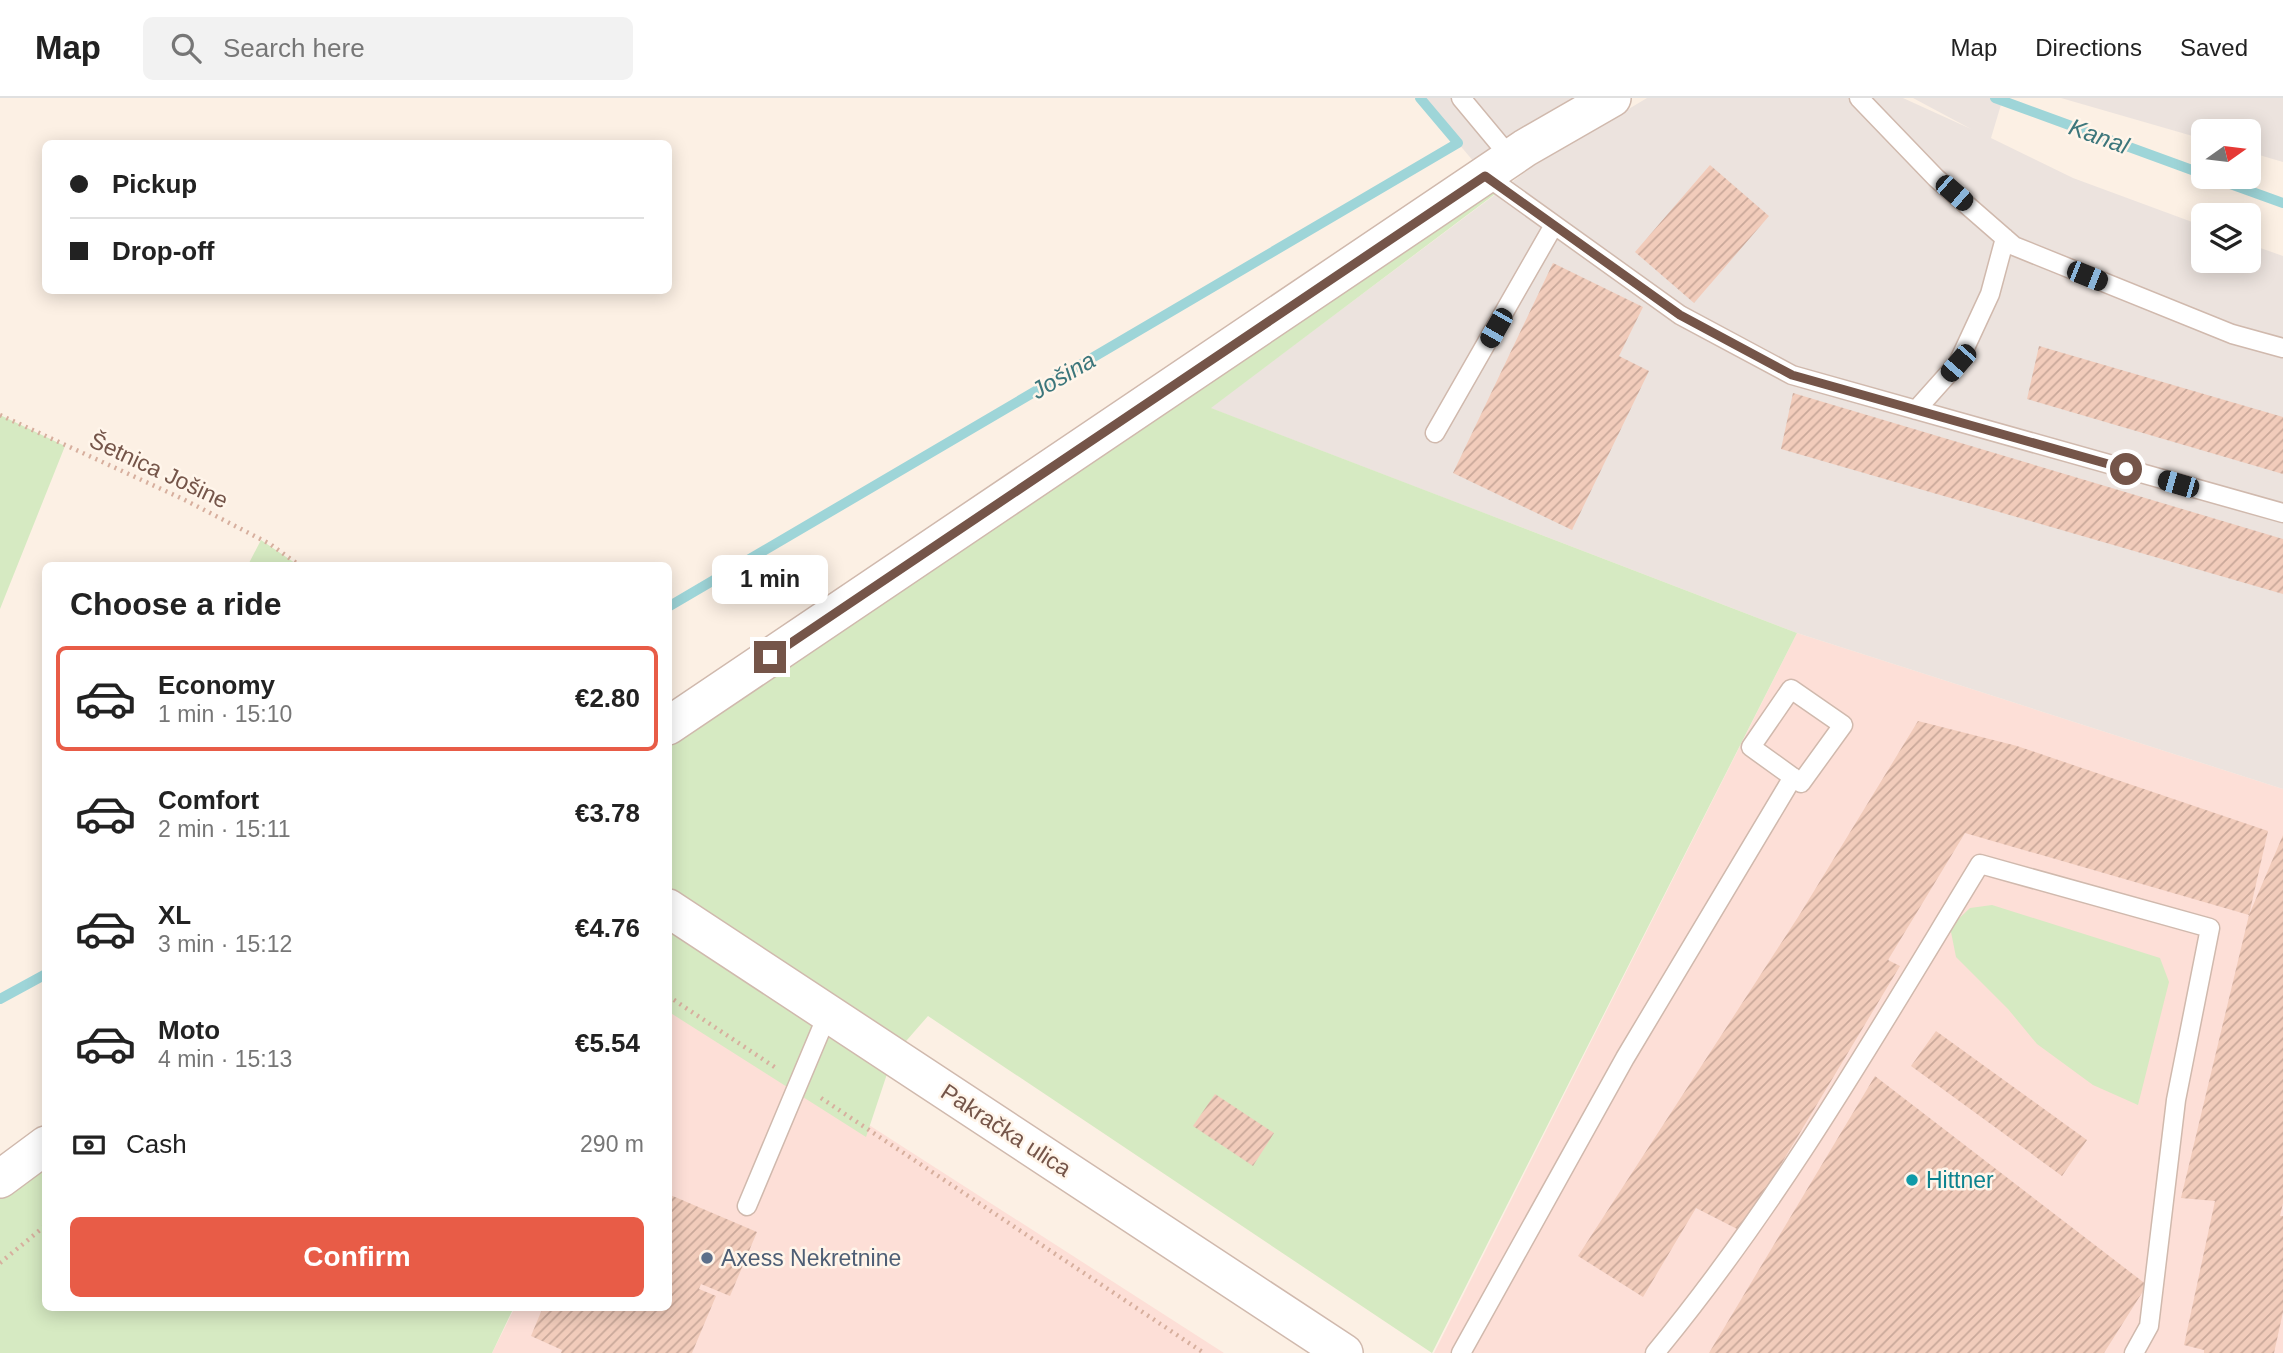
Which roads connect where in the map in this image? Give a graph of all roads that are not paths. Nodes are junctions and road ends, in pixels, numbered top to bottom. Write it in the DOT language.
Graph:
graph roads {
  1 [pos="1461,98"];
  2 [pos="1612,98"];
  3 [pos="1859,98"];
  4 [pos="1498,167"];
  5 [pos="1554,225"];
  6 [pos="2005,238"];
  7 [pos="2283,348"];
  8 [pos="1916,410"];
  9 [pos="1436,433"];
  10 [pos="2283,513"];
  11 [pos="672,723"];
  12 [pos="1793,777"];
  13 [pos="672,911"];
  14 [pos="828,1013"];
  15 [pos="42,1148"];
  16 [pos="0,1179"];
  17 [pos="747,1206"];
  18 [pos="1344,1353"];
  19 [pos="1461,1353"];
  20 [pos="1655,1353"];
  21 [pos="2134,1353"];
  1 -- 4 [label="lane"];
  2 -- 4 [label="street"];
  3 -- 6 [label="lane"];
  4 -- 5 [label="lane"];
  4 -- 11 [label="street"];
  5 -- 8 [label="lane"];
  5 -- 9 [label="lane"];
  6 -- 7 [label="lane"];
  6 -- 8 [label="lane"];
  8 -- 10 [label="lane"];
  12 -- 12 [label="lane"];
  12 -- 19 [label="lane"];
  13 -- 14 [label="street, Pakračka ulica"];
  14 -- 17 [label="lane"];
  14 -- 18 [label="street, Pakračka ulica"];
  15 -- 16 [label="street"];
  20 -- 21 [label="lane"];
}
